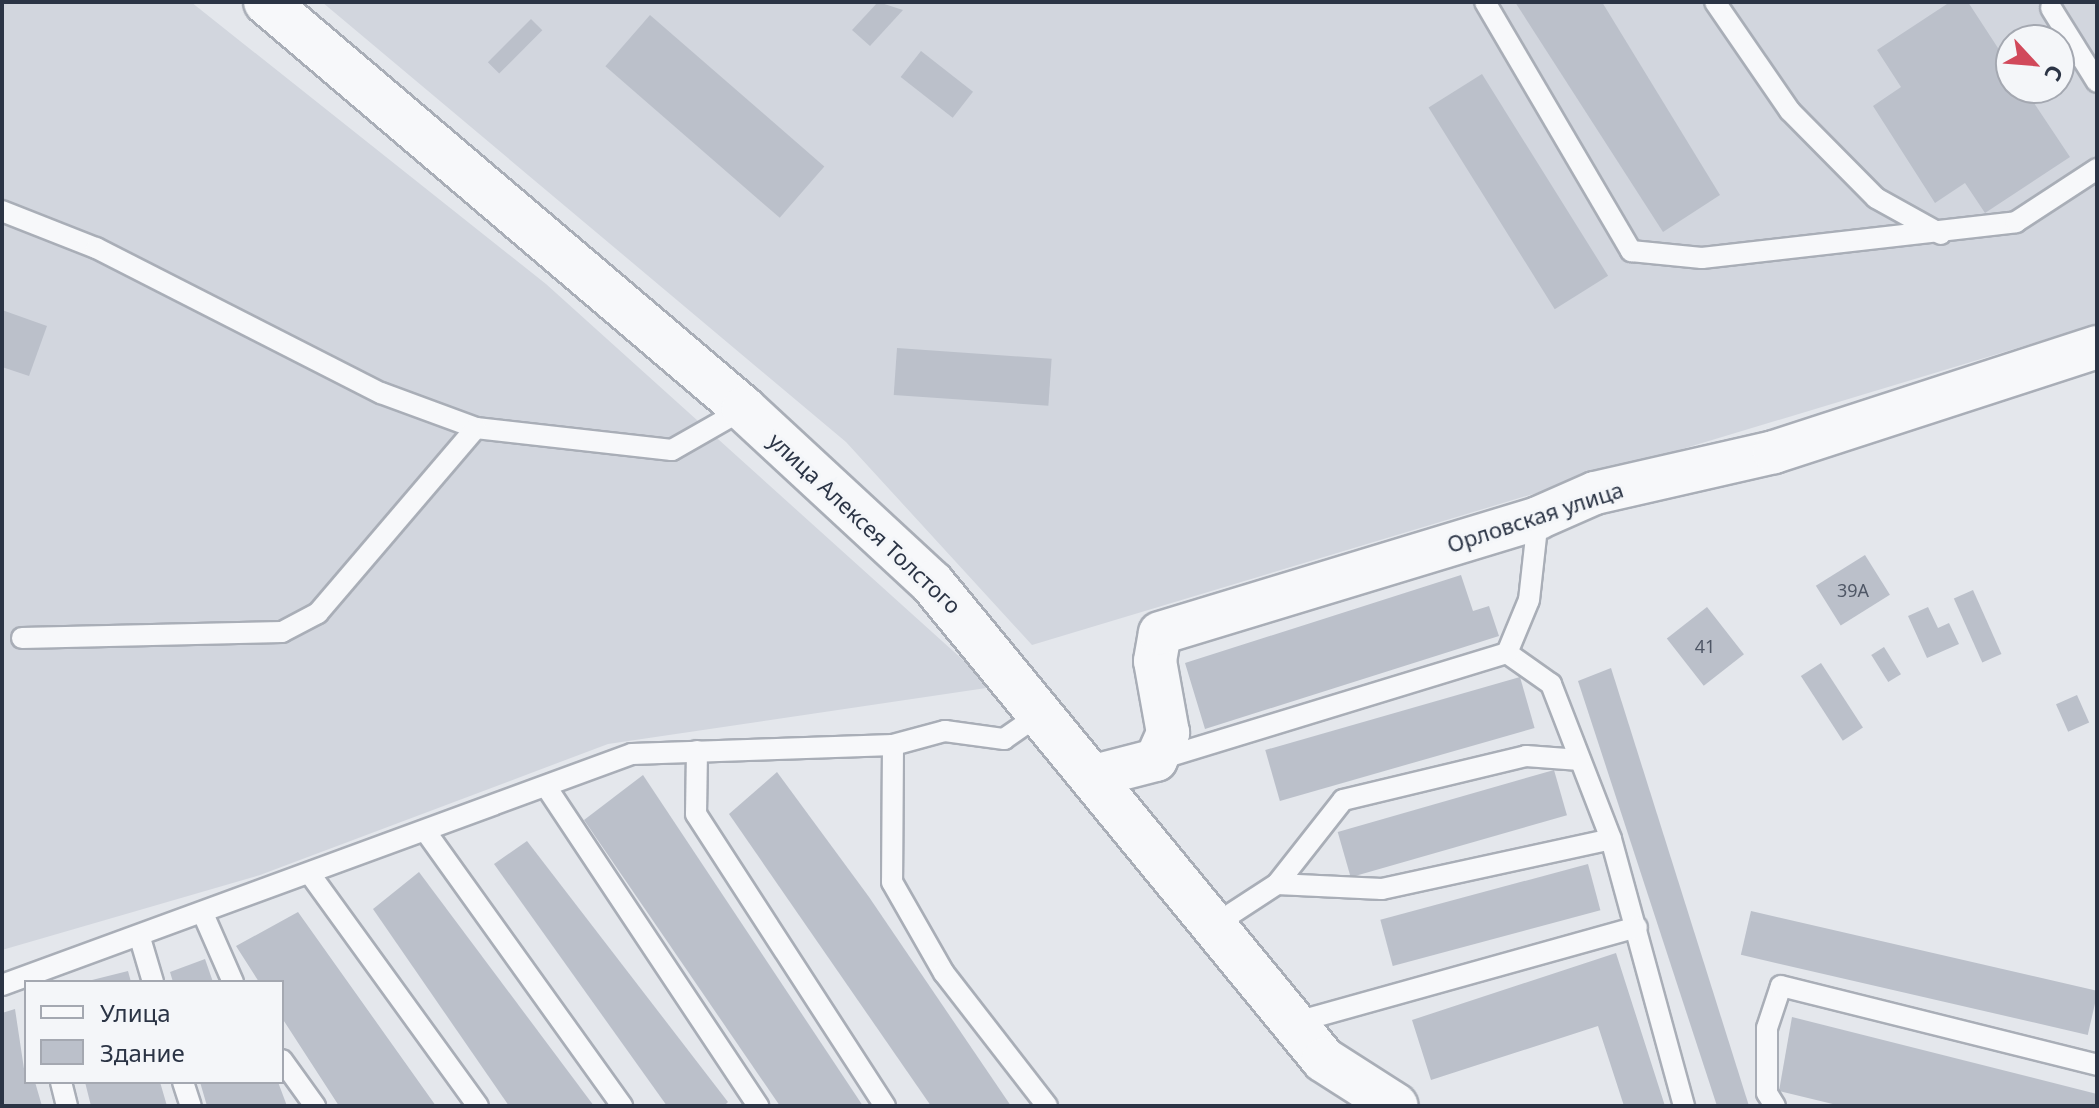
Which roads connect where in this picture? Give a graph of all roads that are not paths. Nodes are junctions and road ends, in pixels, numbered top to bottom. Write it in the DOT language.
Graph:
graph roads {
  1 [pos="266,2"];
  2 [pos="1485,2"];
  3 [pos="1715,2"];
  4 [pos="2051,8"];
  5 [pos="2097,82"];
  6 [pos="2097,169"];
  7 [pos="2,211"];
  8 [pos="1941,234"];
  9 [pos="2097,347"];
  10 [pos="744,409"];
  11 [pos="476,428"];
  12 [pos="1538,518"];
  13 [pos="22,638"];
  14 [pos="1507,653"];
  15 [pos="1040,714"];
  16 [pos="893,745"];
  17 [pos="697,751"];
  18 [pos="1156,760"];
  19 [pos="1580,760"];
  20 [pos="1094,776"];
  21 [pos="547,788"];
  22 [pos="426,832"];
  23 [pos="1611,839"];
  24 [pos="310,874"];
  25 [pos="1277,884"];
  26 [pos="204,916"];
  27 [pos="1211,927"];
  28 [pos="1637,927"];
  29 [pos="140,938"];
  30 [pos="32,978"];
  31 [pos="152,980"];
  32 [pos="232,980"];
  33 [pos="2,985"];
  34 [pos="1293,1023"];
  35 [pos="284,1063"];
  36 [pos="2097,1065"];
  37 [pos="62,1084"];
  38 [pos="184,1084"];
  39 [pos="1382,1103"];
  40 [pos="67,1106"];
  41 [pos="191,1106"];
  42 [pos="315,1106"];
  43 [pos="478,1106"];
  44 [pos="622,1106"];
  45 [pos="758,1106"];
  46 [pos="885,1106"];
  47 [pos="1047,1106"];
  48 [pos="1684,1106"];
  49 [pos="1775,1106"];
  1 -- 10 [label="street, улица Алексея Толстого"];
  2 -- 8 [label="lane"];
  3 -- 8 [label="lane"];
  4 -- 5 [label="lane"];
  6 -- 8 [label="lane"];
  7 -- 11 [label="lane"];
  9 -- 12 [label="street, Орловская улица"];
  10 -- 11 [label="lane"];
  10 -- 15 [label="street, улица Алексея Толстого"];
  11 -- 13 [label="lane"];
  12 -- 14 [label="lane"];
  12 -- 18 [label="street, Орловская улица"];
  14 -- 18 [label="lane"];
  14 -- 19 [label="lane"];
  15 -- 16 [label="lane"];
  15 -- 20 [label="street, улица Алексея Толстого"];
  16 -- 17 [label="lane"];
  16 -- 47 [label="lane"];
  17 -- 21 [label="lane"];
  17 -- 46 [label="lane"];
  18 -- 20 [label="street"];
  19 -- 23 [label="lane"];
  19 -- 25 [label="lane"];
  20 -- 27 [label="street, улица Алексея Толстого"];
  21 -- 22 [label="lane"];
  21 -- 45 [label="lane"];
  22 -- 24 [label="lane"];
  22 -- 44 [label="lane"];
  23 -- 25 [label="lane"];
  23 -- 28 [label="lane"];
  24 -- 26 [label="lane"];
  24 -- 43 [label="lane"];
  25 -- 27 [label="lane"];
  26 -- 29 [label="lane"];
  26 -- 32 [label="lane"];
  27 -- 34 [label="street, улица Алексея Толстого"];
  28 -- 34 [label="lane"];
  28 -- 48 [label="lane"];
  29 -- 30 [label="lane"];
  29 -- 31 [label="lane"];
  30 -- 33 [label="lane"];
  34 -- 39 [label="street, улица Алексея Толстого"];
  35 -- 42 [label="lane"];
  36 -- 49 [label="lane"];
  37 -- 40 [label="lane"];
  38 -- 41 [label="lane"];
}
